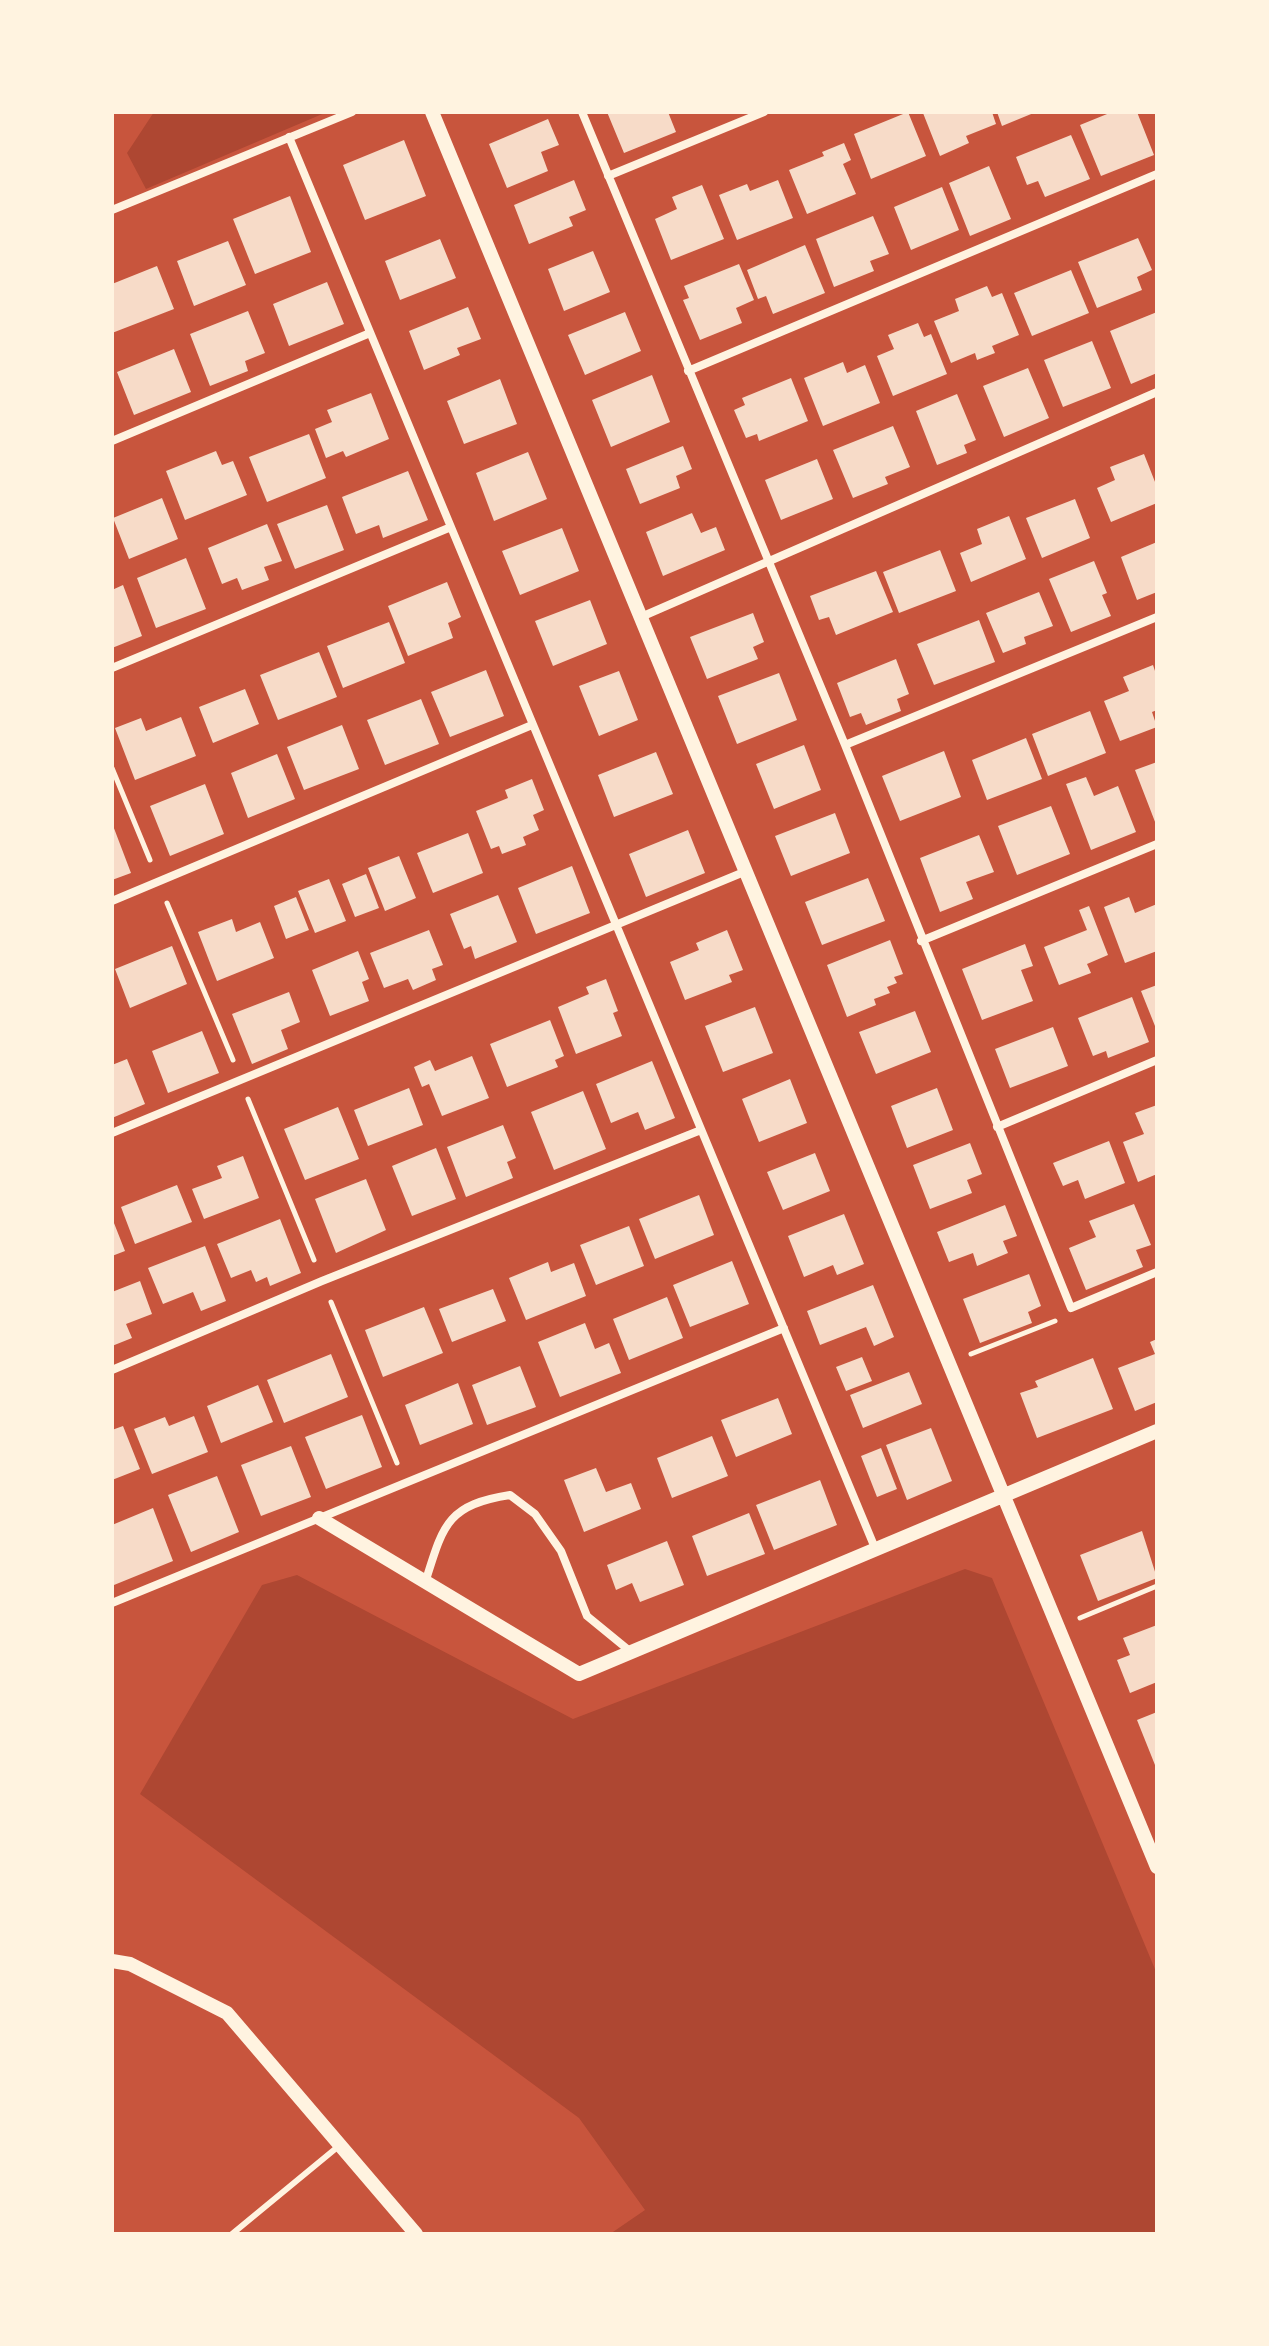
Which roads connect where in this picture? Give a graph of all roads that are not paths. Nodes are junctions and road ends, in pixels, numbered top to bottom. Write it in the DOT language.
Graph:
graph roads {
  1 [pos="352,112"];
  2 [pos="432,112"];
  3 [pos="582,112"];
  4 [pos="764,112"];
  5 [pos="289,137"];
  6 [pos="1157,174"];
  7 [pos="608,176"];
  8 [pos="112,210"];
  9 [pos="370,333"];
  10 [pos="688,371"];
  11 [pos="1157,392"];
  12 [pos="112,441"];
  13 [pos="451,527"];
  14 [pos="765,560"];
  15 [pos="641,617"];
  16 [pos="1157,617"];
  17 [pos="112,668"];
  18 [pos="532,725"];
  19 [pos="845,745"];
  20 [pos="1157,844"];
  21 [pos="744,872"];
  22 [pos="112,901"];
  23 [pos="617,922"];
  24 [pos="921,941"];
  25 [pos="1157,1060"];
  26 [pos="997,1127"];
  27 [pos="701,1130"];
  28 [pos="112,1133"];
  29 [pos="1157,1272"];
  30 [pos="784,1328"];
  31 [pos="112,1370"];
  32 [pos="1157,1431"];
  33 [pos="1004,1495"];
  34 [pos="319,1518"];
  35 [pos="875,1548"];
  36 [pos="425,1583"];
  37 [pos="112,1603"];
  38 [pos="631,1652"];
  39 [pos="1157,1867"];
  40 [pos="112,1961"];
  41 [pos="340,2145"];
  42 [pos="232,2234"];
  43 [pos="416,2234"];
  1 -- 5 [label="street"];
  2 -- 15 [label="street"];
  3 -- 7 [label="street"];
  4 -- 7 [label="street"];
  5 -- 8 [label="street"];
  5 -- 9 [label="street"];
  6 -- 10 [label="street"];
  7 -- 10 [label="street"];
  9 -- 12 [label="street"];
  9 -- 13 [label="street"];
  10 -- 14 [label="street"];
  11 -- 14 [label="street"];
  13 -- 17 [label="street"];
  13 -- 18 [label="street"];
  14 -- 15 [label="street"];
  14 -- 19 [label="street"];
  15 -- 21 [label="street"];
  16 -- 19 [label="street"];
  18 -- 22 [label="street"];
  18 -- 23 [label="street"];
  19 -- 24 [label="street"];
  20 -- 24 [label="street"];
  21 -- 23 [label="street"];
  21 -- 33 [label="street"];
  23 -- 27 [label="street"];
  23 -- 28 [label="street"];
  24 -- 26 [label="street"];
  25 -- 26 [label="street"];
  26 -- 29 [label="street"];
  27 -- 30 [label="street"];
  27 -- 31 [label="street"];
  30 -- 34 [label="street"];
  30 -- 35 [label="street"];
  32 -- 33 [label="street"];
  33 -- 35 [label="street"];
  33 -- 39 [label="street"];
  34 -- 36 [label="street"];
  34 -- 37 [label="street"];
  35 -- 38 [label="street"];
  36 -- 38 [label="street"];
  36 -- 38 [label="street"];
  40 -- 41 [label="street"];
  41 -- 42 [label="lane"];
  41 -- 43 [label="street"];
}
